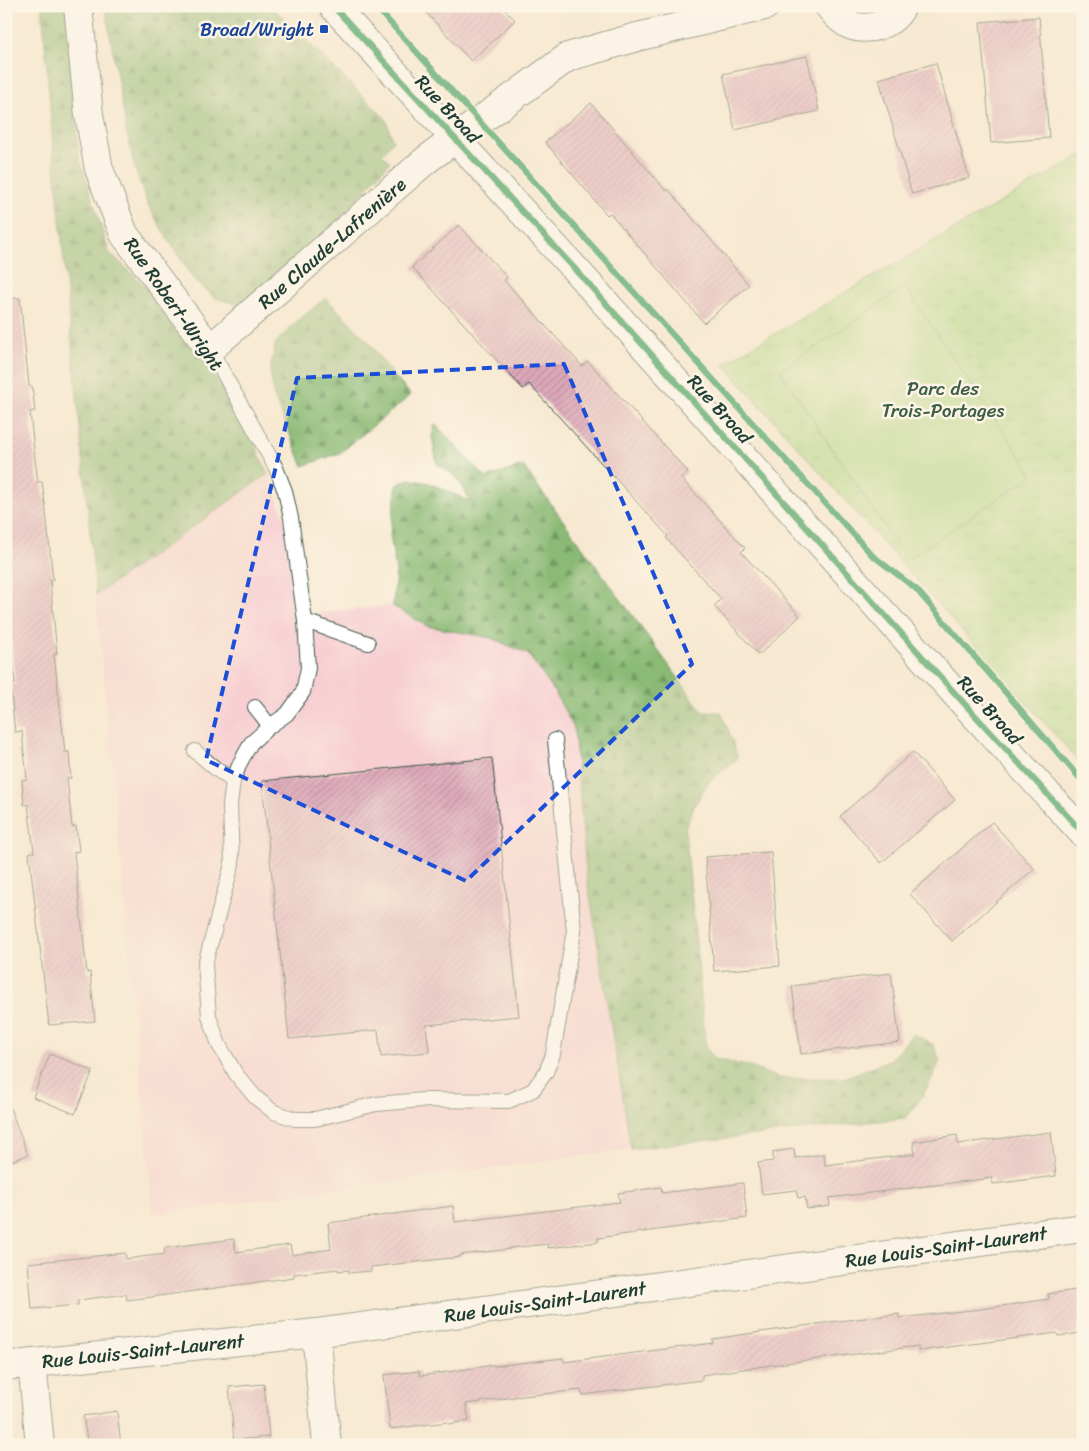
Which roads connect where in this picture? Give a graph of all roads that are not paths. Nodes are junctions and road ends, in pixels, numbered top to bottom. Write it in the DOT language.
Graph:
graph roads {
  1 [pos="78,6"];
  2 [pos="333,6"];
  3 [pos="765,6"];
  4 [pos="829,6"];
  5 [pos="902,6"];
  6 [pos="456,139"];
  7 [pos="210,349"];
  8 [pos="305,621"];
  9 [pos="368,643"];
  10 [pos="255,707"];
  11 [pos="270,726"];
  12 [pos="555,740"];
  13 [pos="195,751"];
  14 [pos="233,780"];
  15 [pos="1083,833"];
  16 [pos="1083,1228"];
  17 [pos="316,1333"];
  18 [pos="19,1364"];
  19 [pos="40,1445"];
  20 [pos="328,1445"];
  1 -- 7 [label="street, Rue Robert-Wright"];
  2 -- 6 [label="street, Rue Broad"];
  3 -- 6 [label="street, Rue Claude-Lafrenière"];
  4 -- 5 [label="street"];
  6 -- 7 [label="street, Rue Claude-Lafrenière"];
  6 -- 15 [label="street, Rue Broad"];
  7 -- 8 [label="lane, Rue Robert-Wright"];
  8 -- 9 [label="lane"];
  8 -- 11 [label="lane, Rue Robert-Wright"];
  10 -- 11 [label="lane"];
  11 -- 14 [label="lane, Rue Robert-Wright"];
  12 -- 14 [label="lane, Rue Robert-Wright"];
  13 -- 14 [label="lane"];
  16 -- 17 [label="street, Rue Louis-Saint-Laurent"];
  17 -- 18 [label="street, Rue Louis-Saint-Laurent"];
  17 -- 20 [label="street"];
  18 -- 19 [label="street"];
}
